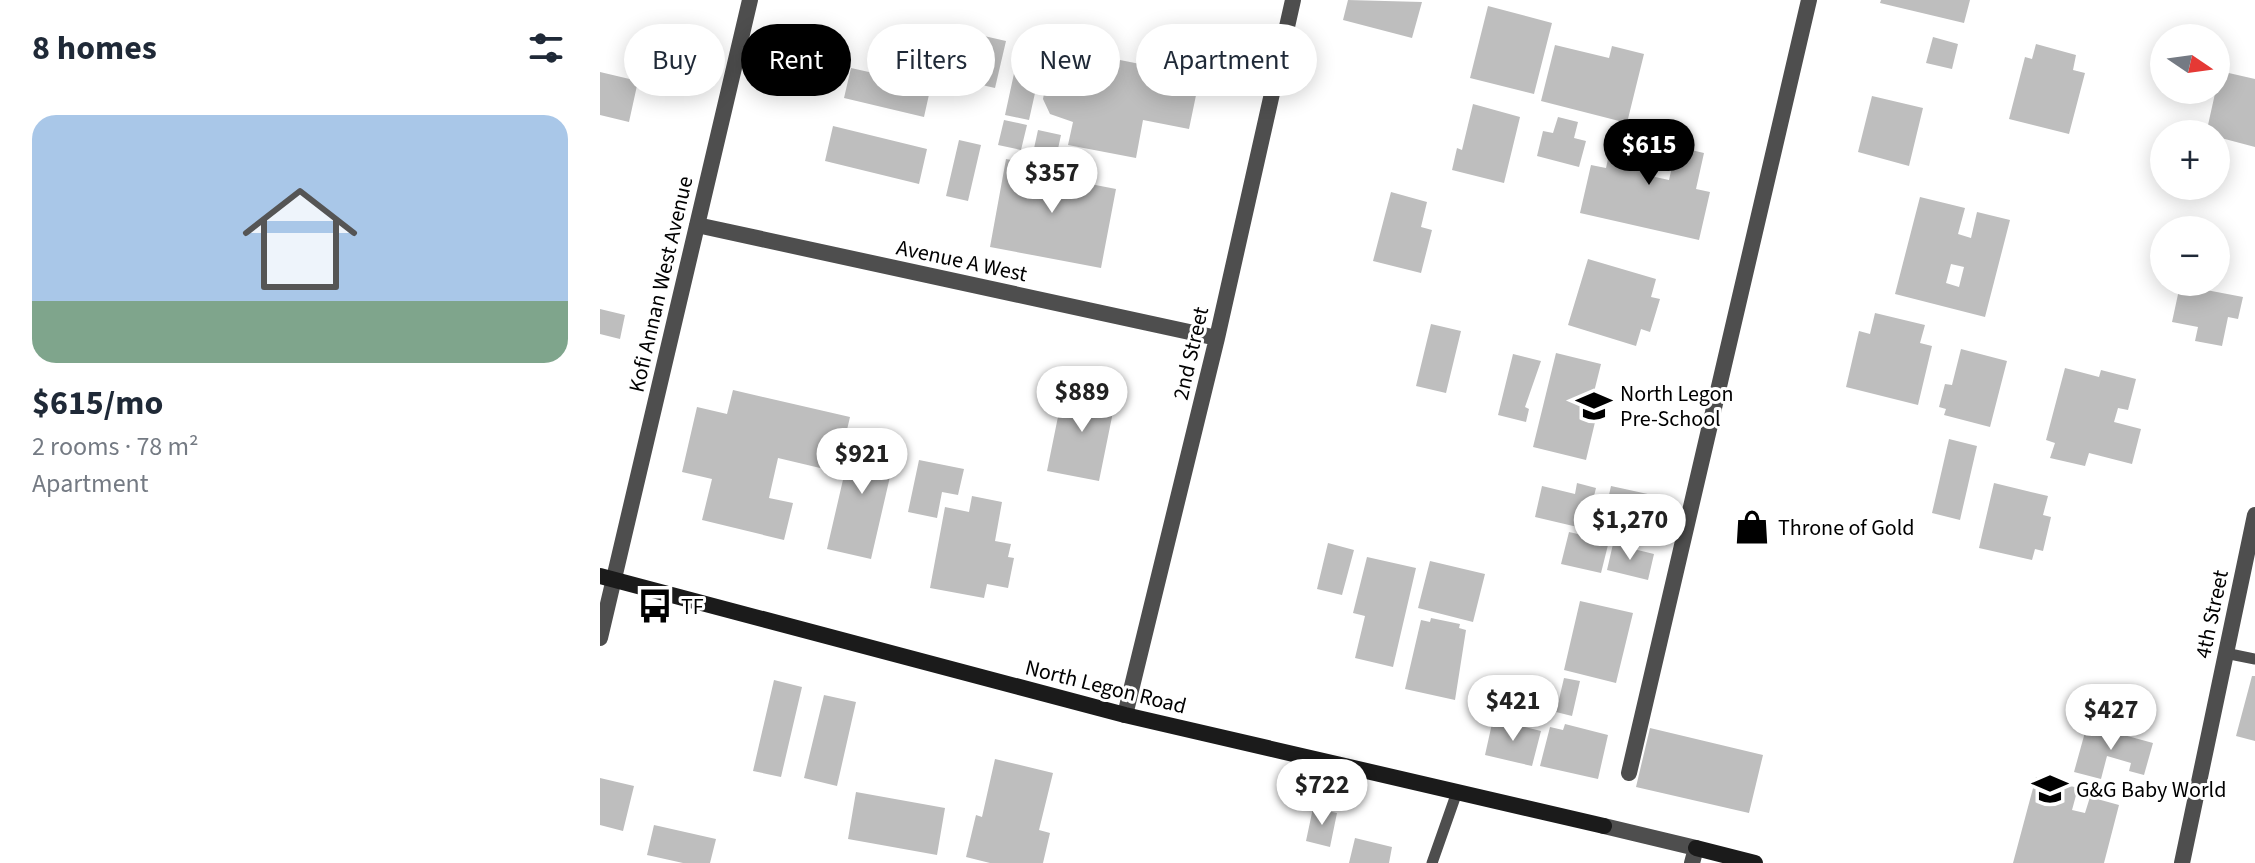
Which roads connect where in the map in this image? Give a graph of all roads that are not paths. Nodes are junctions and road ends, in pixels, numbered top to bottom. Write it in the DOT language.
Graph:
graph roads {
  1 [pos="750,0"];
  2 [pos="1293,0"];
  3 [pos="1809,0"];
  4 [pos="697,225"];
  5 [pos="1217,338"];
  6 [pos="2255,515"];
  7 [pos="607,577"];
  8 [pos="600,638"];
  9 [pos="2225,653"];
  10 [pos="2255,659"];
  11 [pos="1125,715"];
  12 [pos="1629,773"];
  13 [pos="1457,792"];
  14 [pos="1694,856"];
  15 [pos="1432,863"];
  16 [pos="1755,863"];
  17 [pos="2182,863"];
  1 -- 4 [label="street, Kofi Annan West Avenue"];
  2 -- 5 [label="street, 2nd Street"];
  3 -- 12 [label="street"];
  4 -- 5 [label="street, Avenue A West"];
  4 -- 7 [label="street, Kofi Annan West Avenue"];
  5 -- 11 [label="street, 2nd Street"];
  6 -- 9 [label="street, 4th Street"];
  7 -- 8 [label="street, Kofi Annan West Avenue"];
  7 -- 11 [label="street, North Legon Road"];
  9 -- 10 [label="lane"];
  9 -- 17 [label="street, 4th Street"];
  11 -- 13 [label="street, North Legon Road"];
  13 -- 14 [label="street, North Legon Road"];
  13 -- 15 [label="lane"];
  14 -- 16 [label="street"];
}
